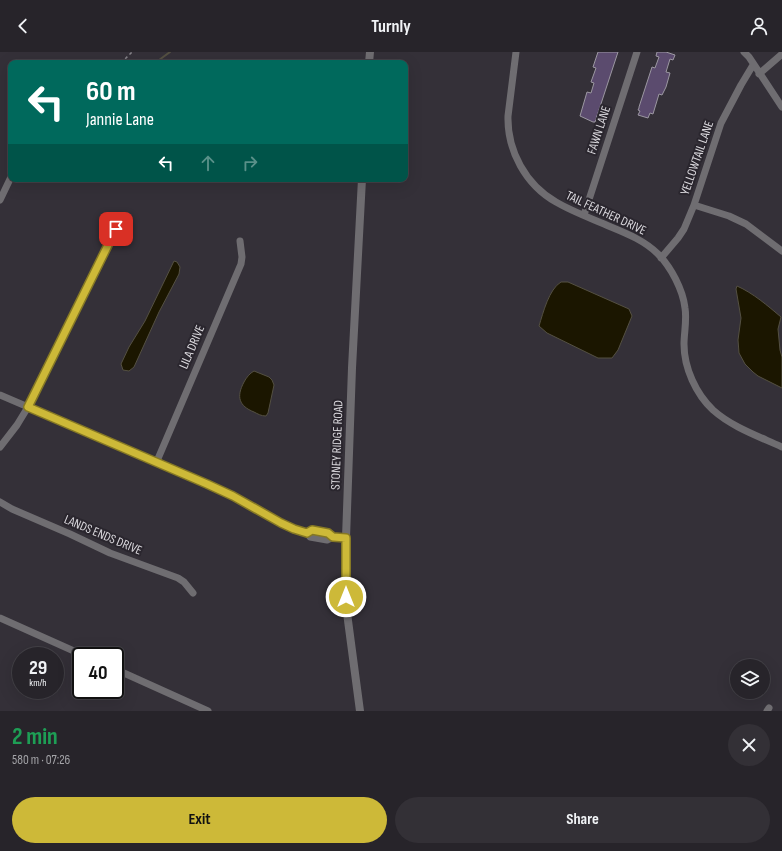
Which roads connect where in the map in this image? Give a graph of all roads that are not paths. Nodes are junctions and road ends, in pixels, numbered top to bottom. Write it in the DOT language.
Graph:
graph roads {
  1 [pos="516,52"];
  2 [pos="637,52"];
  3 [pos="746,53"];
  4 [pos="782,54"];
  5 [pos="754,65"];
  6 [pos="759,74"];
  7 [pos="782,107"];
  8 [pos="9,182"];
  9 [pos="362,182"];
  10 [pos="0,200"];
  11 [pos="694,205"];
  12 [pos="584,215"];
  13 [pos="122,216"];
  14 [pos="240,241"];
  15 [pos="782,251"];
  16 [pos="661,258"];
  17 [pos="0,395"];
  18 [pos="28,407"];
  19 [pos="0,447"];
  20 [pos="782,447"];
  21 [pos="157,462"];
  22 [pos="0,502"];
  23 [pos="346,538"];
  24 [pos="193,593"];
  25 [pos="0,618"];
  26 [pos="72,650"];
  27 [pos="124,674"];
  28 [pos="208,711"];
  29 [pos="360,711"];
  1 -- 12 [label="street, TAIL FEATHER DRIVE"];
  2 -- 12 [label="street, FAWN LANE"];
  3 -- 5 [label="street"];
  4 -- 6 [label="street"];
  5 -- 6 [label="street"];
  5 -- 11 [label="street, YELLOWTAIL LANE"];
  6 -- 7 [label="street"];
  8 -- 10 [label="street"];
  9 -- 23 [label="street, STONEY RIDGE ROAD"];
  11 -- 15 [label="street"];
  11 -- 16 [label="street, YELLOWTAIL LANE"];
  12 -- 16 [label="street, TAIL FEATHER DRIVE"];
  13 -- 18 [label="street"];
  14 -- 21 [label="street, LILA DRIVE"];
  16 -- 20 [label="street, TAIL FEATHER DRIVE"];
  17 -- 18 [label="street"];
  18 -- 19 [label="street"];
  18 -- 21 [label="street"];
  21 -- 23 [label="street"];
  22 -- 24 [label="street, LANDS ENDS DRIVE"];
  23 -- 29 [label="street, STONEY RIDGE ROAD"];
  25 -- 26 [label="street"];
  27 -- 28 [label="street"];
}
